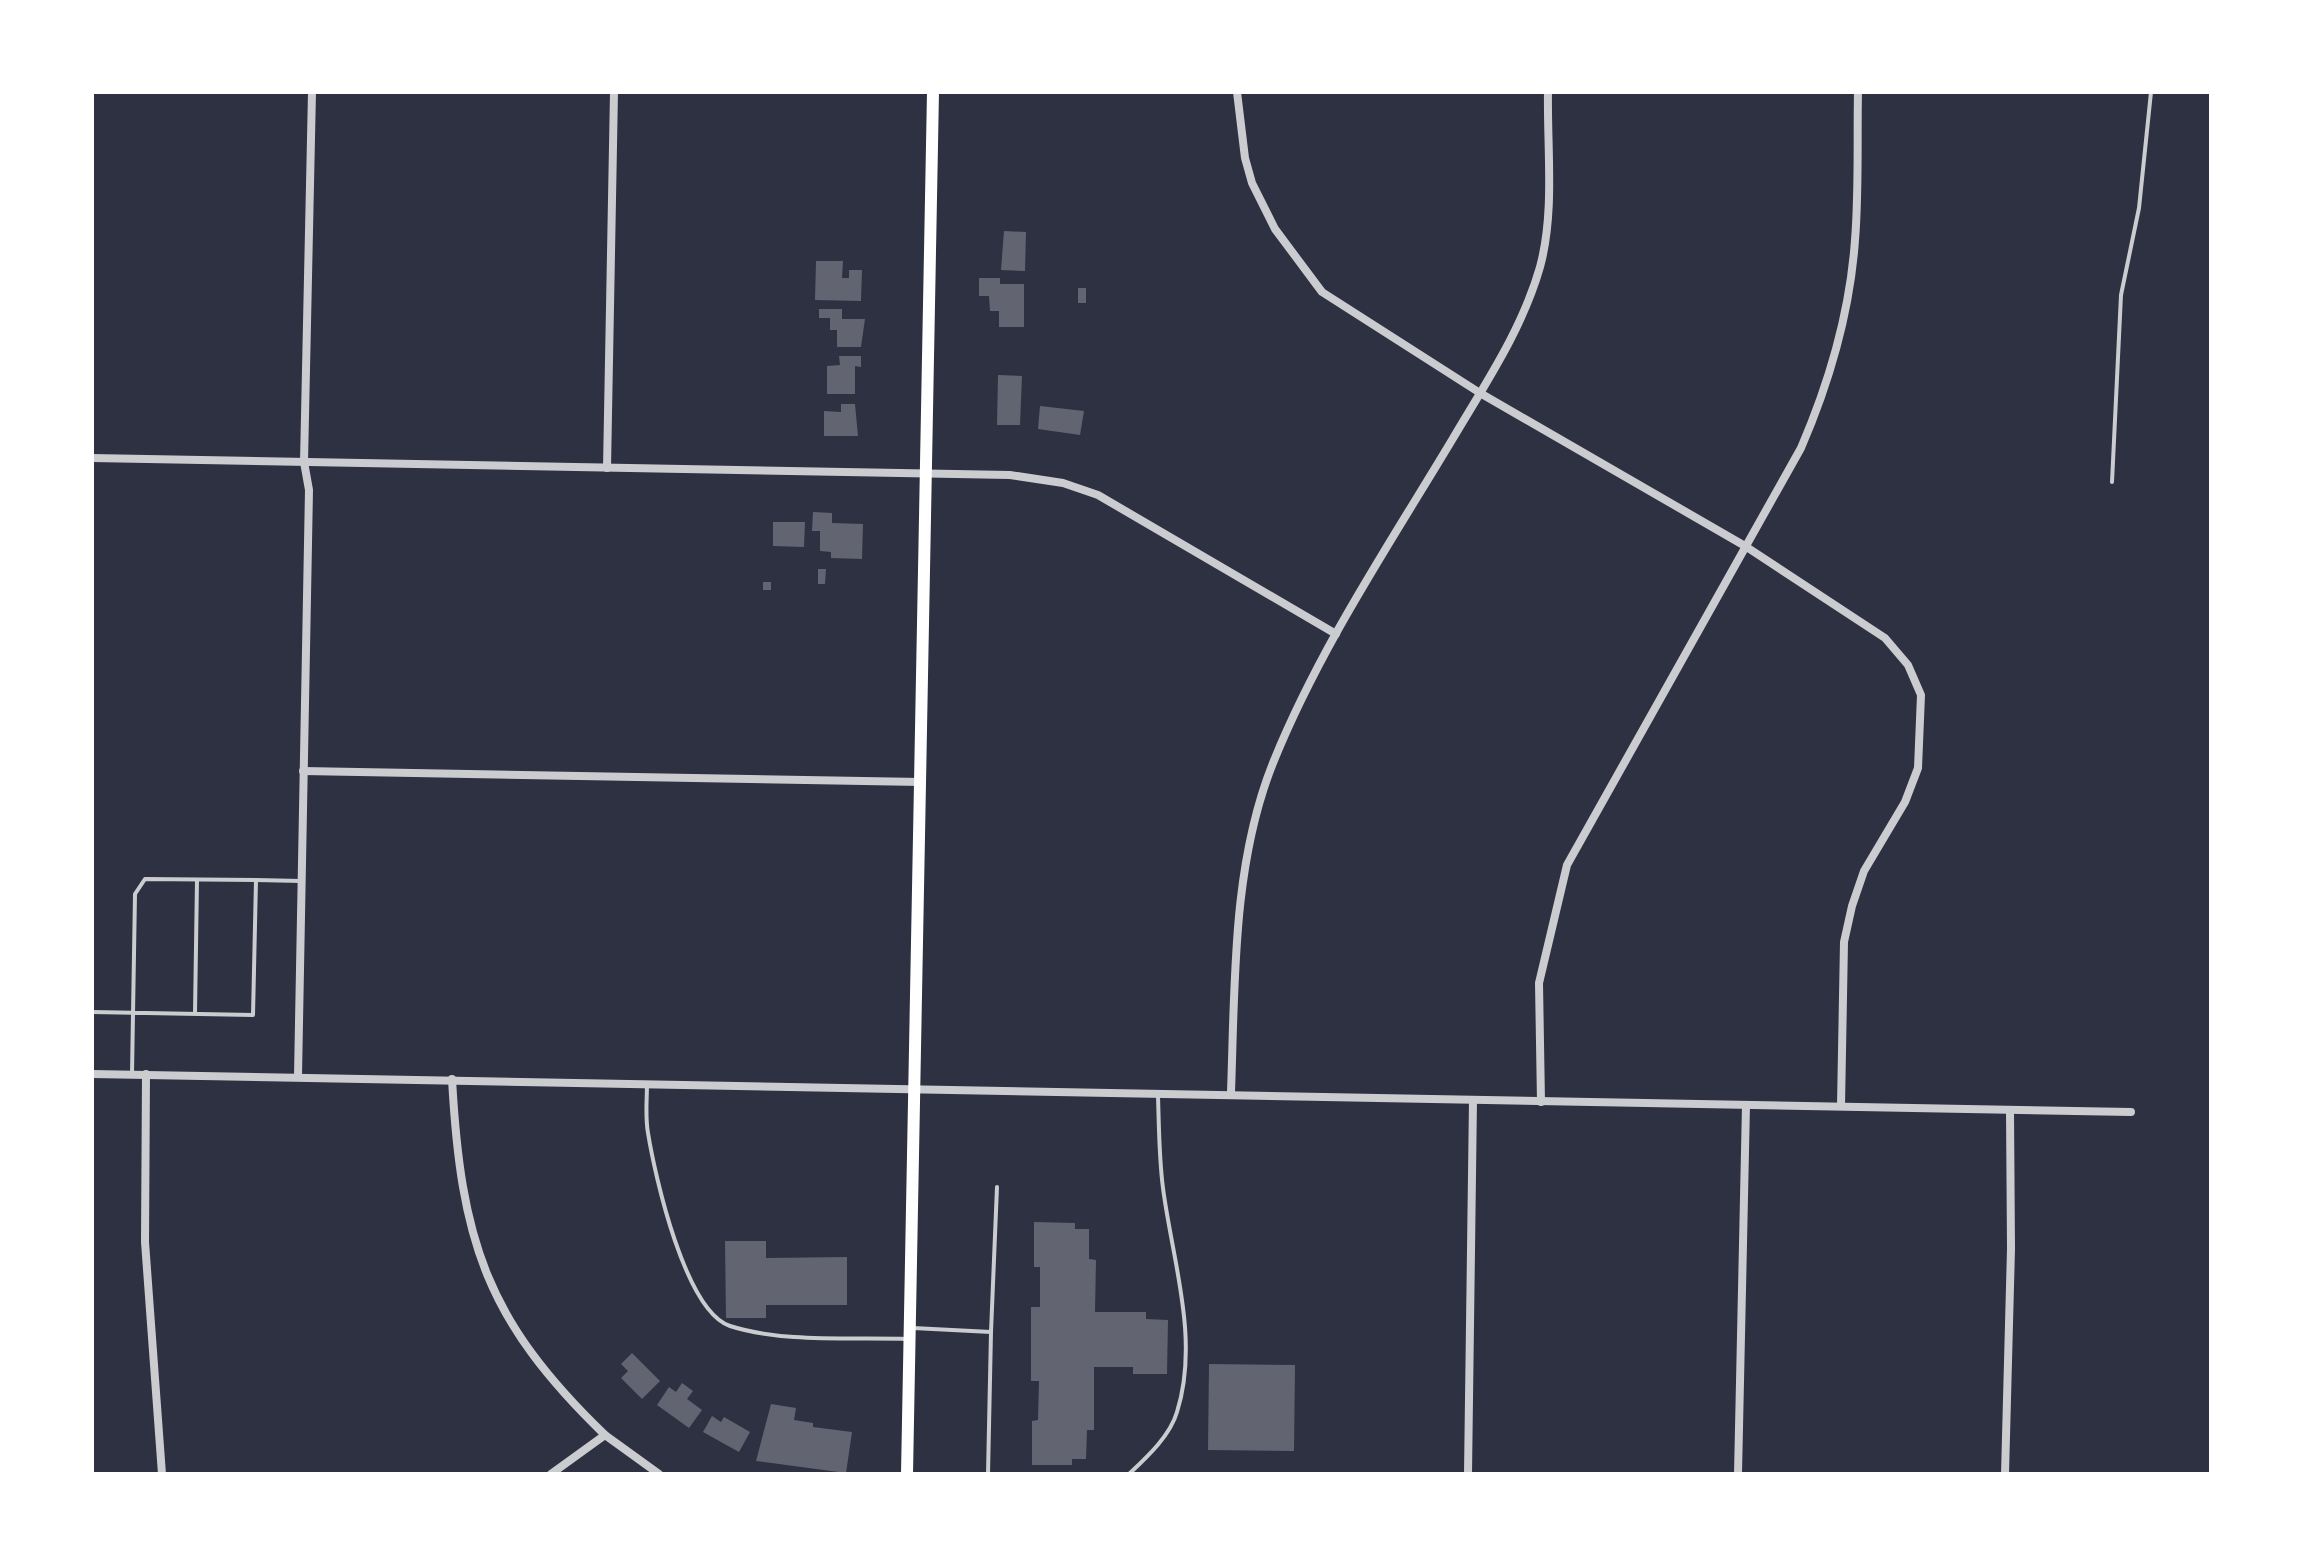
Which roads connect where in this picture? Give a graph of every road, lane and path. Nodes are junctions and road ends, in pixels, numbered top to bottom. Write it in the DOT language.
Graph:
graph roads {
  1 [pos="312,92"];
  2 [pos="614,92"];
  3 [pos="933,92"];
  4 [pos="1237,92"];
  5 [pos="1548,92"];
  6 [pos="1858,92"];
  7 [pos="2151,92"];
  8 [pos="1480,393"];
  9 [pos="92,458"];
  10 [pos="304,462"];
  11 [pos="607,468"];
  12 [pos="927,472"];
  13 [pos="2112,482"];
  14 [pos="1745,546"];
  15 [pos="1336,634"];
  16 [pos="303,771"];
  17 [pos="921,782"];
  18 [pos="197,880"];
  19 [pos="256,880"];
  20 [pos="301,881"];
  21 [pos="92,1012"];
  22 [pos="134,1013"];
  23 [pos="194,1014"];
  24 [pos="92,1074"];
  25 [pos="132,1074"];
  26 [pos="146,1074"];
  27 [pos="298,1076"];
  28 [pos="452,1079"];
  29 [pos="647,1083"];
  30 [pos="916,1088"];
  31 [pos="1157,1091"];
  32 [pos="1231,1092"];
  33 [pos="1473,1100"];
  34 [pos="1541,1102"];
  35 [pos="1746,1105"];
  36 [pos="1841,1106"];
  37 [pos="2010,1111"];
  38 [pos="2131,1112"];
  39 [pos="997,1187"];
  40 [pos="991,1332"];
  41 [pos="910,1334"];
  42 [pos="605,1435"];
  43 [pos="162,1474"];
  44 [pos="551,1474"];
  45 [pos="659,1474"];
  46 [pos="907,1474"];
  47 [pos="988,1474"];
  48 [pos="1129,1474"];
  49 [pos="1468,1474"];
  50 [pos="1738,1474"];
  51 [pos="2005,1474"];
  1 -- 10 [label="street"];
  2 -- 11 [label="street"];
  3 -- 12 [label="main road"];
  4 -- 8 [label="street"];
  5 -- 8 [label="street"];
  6 -- 14 [label="street"];
  7 -- 13 [label="lane"];
  8 -- 14 [label="street"];
  8 -- 15 [label="street"];
  9 -- 10 [label="street"];
  10 -- 11 [label="street"];
  10 -- 16 [label="street"];
  11 -- 12 [label="street"];
  12 -- 15 [label="street"];
  12 -- 17 [label="main road"];
  14 -- 34 [label="street"];
  14 -- 36 [label="street"];
  15 -- 32 [label="street"];
  16 -- 17 [label="street"];
  16 -- 20 [label="street"];
  17 -- 30 [label="main road"];
  18 -- 19 [label="lane"];
  18 -- 22 [label="lane"];
  18 -- 23 [label="lane"];
  19 -- 20 [label="lane"];
  19 -- 23 [label="lane"];
  20 -- 27 [label="street"];
  21 -- 22 [label="lane"];
  22 -- 23 [label="lane"];
  22 -- 25 [label="lane"];
  24 -- 25 [label="street"];
  25 -- 26 [label="street"];
  26 -- 27 [label="street"];
  26 -- 43 [label="street"];
  27 -- 28 [label="street"];
  28 -- 29 [label="street"];
  28 -- 42 [label="street"];
  29 -- 30 [label="street"];
  29 -- 41 [label="lane"];
  30 -- 31 [label="street"];
  30 -- 41 [label="main road"];
  31 -- 32 [label="street"];
  31 -- 48 [label="lane"];
  32 -- 33 [label="street"];
  33 -- 34 [label="street"];
  33 -- 49 [label="street"];
  34 -- 35 [label="street"];
  35 -- 36 [label="street"];
  35 -- 50 [label="street"];
  36 -- 37 [label="street"];
  37 -- 38 [label="street"];
  37 -- 51 [label="street"];
  39 -- 40 [label="lane"];
  40 -- 41 [label="lane"];
  40 -- 47 [label="lane"];
  41 -- 46 [label="main road"];
  42 -- 44 [label="street"];
  42 -- 45 [label="street"];
}
